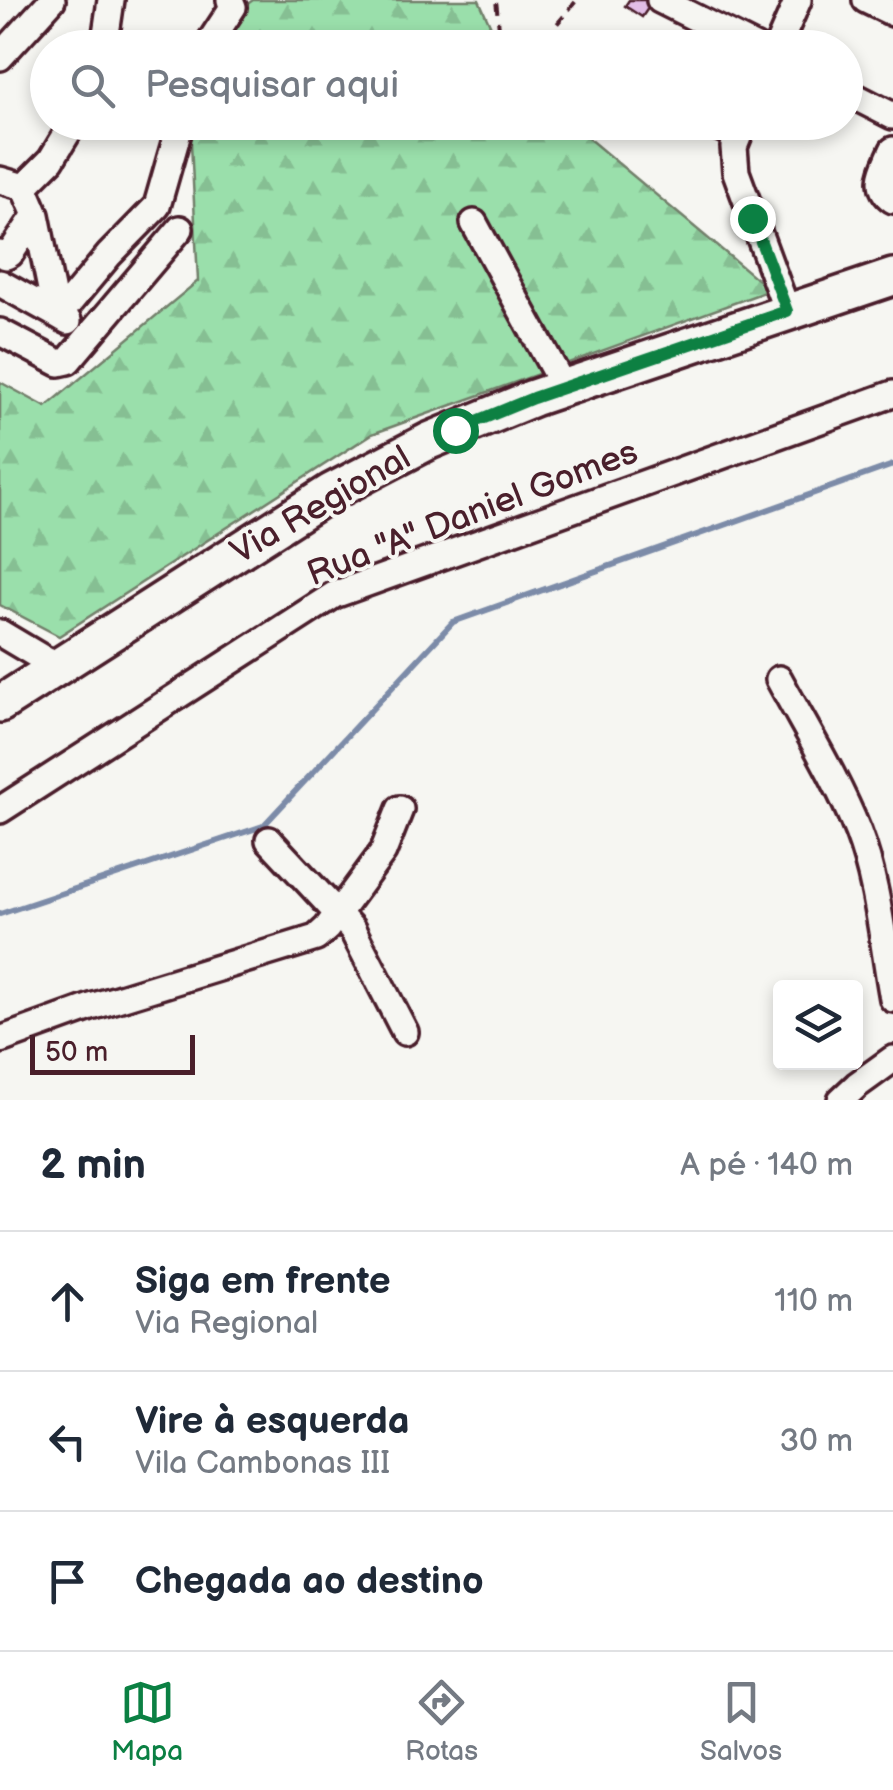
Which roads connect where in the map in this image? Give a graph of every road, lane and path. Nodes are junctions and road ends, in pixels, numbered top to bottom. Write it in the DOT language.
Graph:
graph roads {
  1 [pos="52,0"];
  2 [pos="111,0"];
  3 [pos="230,0"];
  4 [pos="496,0"];
  5 [pos="577,0"];
  6 [pos="660,0"];
  7 [pos="798,0"];
  8 [pos="866,0"];
  9 [pos="893,13"];
  10 [pos="107,30"];
  11 [pos="218,30"];
  12 [pos="499,30"];
  13 [pos="552,30"];
  14 [pos="720,30"];
  15 [pos="784,30"];
  16 [pos="0,57"];
  17 [pos="863,101"];
  18 [pos="893,116"];
  19 [pos="63,140"];
  20 [pos="176,140"];
  21 [pos="738,140"];
  22 [pos="893,150"];
  23 [pos="12,184"];
  24 [pos="893,200"];
  25 [pos="36,215"];
  26 [pos="474,223"];
  27 [pos="180,228"];
  28 [pos="0,254"];
  29 [pos="893,276"];
  30 [pos="0,282"];
  31 [pos="787,311"];
  32 [pos="58,315"];
  33 [pos="0,332"];
  34 [pos="89,336"];
  35 [pos="564,388"];
  36 [pos="893,394"];
  37 [pos="0,633"];
  38 [pos="57,667"];
  39 [pos="779,679"];
  40 [pos="0,704"];
  41 [pos="0,810"];
  42 [pos="400,810"];
  43 [pos="269,840"];
  44 [pos="339,913"];
  45 [pos="893,999"];
  46 [pos="405,1032"];
  47 [pos="0,1040"];
  48 [pos="893,1059"];
  49 [pos="841,1100"];
  1 -- 16 [label="street"];
  2 -- 10 [label="street"];
  3 -- 11 [label="street"];
  4 -- 12 [label="path"];
  5 -- 13 [label="path"];
  6 -- 14 [label="street"];
  7 -- 15 [label="street"];
  8 -- 9 [label="street"];
  17 -- 18 [label="street"];
  19 -- 23 [label="street"];
  20 -- 32 [label="street"];
  21 -- 31 [label="street"];
  22 -- 24 [label="street"];
  23 -- 25 [label="street"];
  25 -- 28 [label="street"];
  25 -- 32 [label="street"];
  26 -- 35 [label="street"];
  27 -- 34 [label="street"];
  29 -- 31 [label="main road, Via Regional"];
  30 -- 32 [label="street"];
  31 -- 35 [label="main road, Via Regional"];
  32 -- 34 [label="street"];
  33 -- 34 [label="street"];
  35 -- 38 [label="main road, Via Regional"];
  36 -- 41 [label="street, Rua \"A\" Daniel Gomes"];
  37 -- 38 [label="street"];
  38 -- 40 [label="main road, Via Regional"];
  39 -- 45 [label="street"];
  42 -- 44 [label="street"];
  43 -- 44 [label="street"];
  44 -- 46 [label="street"];
  44 -- 47 [label="street"];
  48 -- 49 [label="street"];
}
